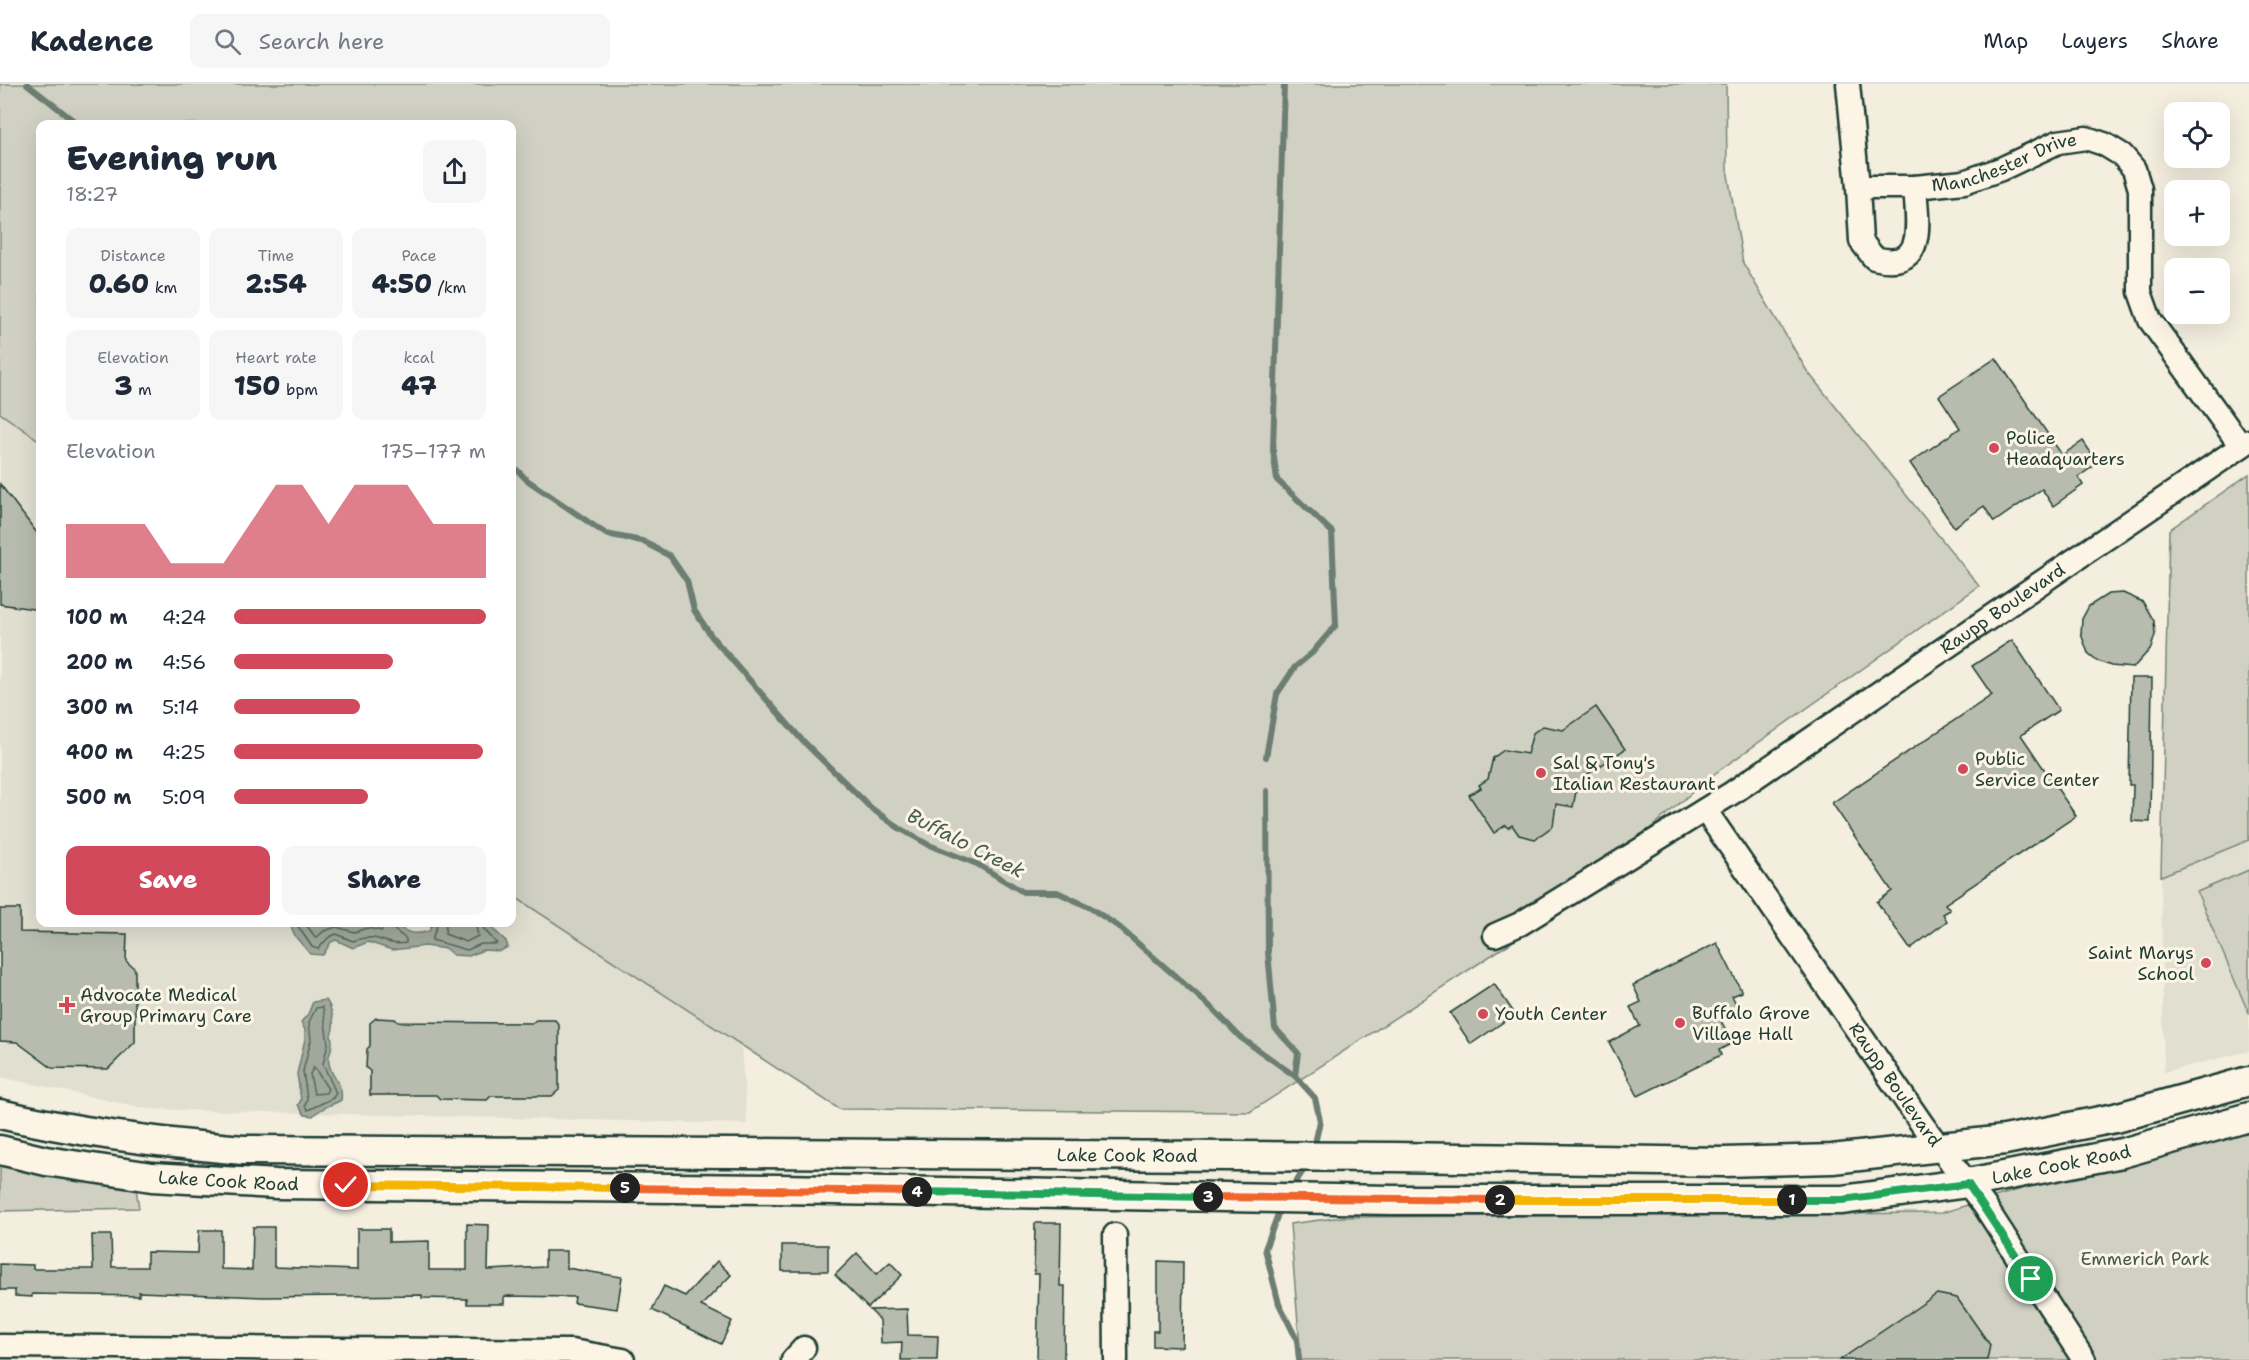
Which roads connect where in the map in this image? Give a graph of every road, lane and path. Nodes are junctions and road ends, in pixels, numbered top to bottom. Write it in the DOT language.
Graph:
graph roads {
  1 [pos="1848,84"];
  2 [pos="1858,187"];
  3 [pos="1915,188"];
  4 [pos="2245,443"];
  5 [pos="1705,810"];
  6 [pos="1495,935"];
  7 [pos="2249,1081"];
  8 [pos="0,1114"];
  9 [pos="2249,1117"];
  10 [pos="1942,1149"];
  11 [pos="0,1150"];
  12 [pos="1968,1184"];
  13 [pos="1115,1235"];
  14 [pos="0,1346"];
  15 [pos="623,1360"];
  16 [pos="1116,1360"];
  17 [pos="2084,1360"];
  1 -- 2 [label="street, Manchester Drive"];
  2 -- 3 [label="street, Manchester Drive"];
  2 -- 3 [label="street, Manchester Drive"];
  3 -- 4 [label="street, Manchester Drive"];
  4 -- 5 [label="street, Raupp Boulevard"];
  5 -- 6 [label="street, Raupp Boulevard"];
  5 -- 10 [label="street, Raupp Boulevard"];
  7 -- 10 [label="main road, Lake Cook Road"];
  8 -- 10 [label="main road, Lake Cook Road"];
  9 -- 12 [label="main road, Lake Cook Road"];
  10 -- 12 [label="street, Raupp Boulevard"];
  11 -- 12 [label="main road, Lake Cook Road"];
  12 -- 17 [label="street, Raupp Boulevard"];
  13 -- 16 [label="street"];
  14 -- 15 [label="street"];
}
